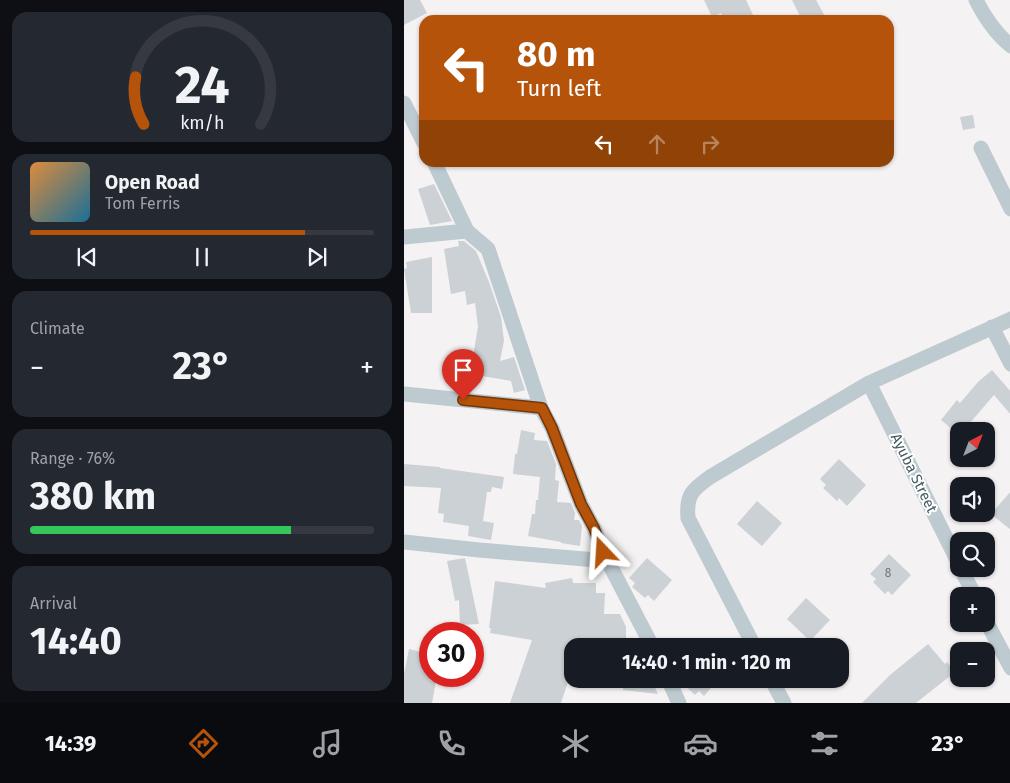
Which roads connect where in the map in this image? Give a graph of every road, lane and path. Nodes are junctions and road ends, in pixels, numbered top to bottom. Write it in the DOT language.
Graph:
graph roads {
  1 [pos="976,0"];
  2 [pos="1010,46"];
  3 [pos="404,103"];
  4 [pos="419,133"];
  5 [pos="981,148"];
  6 [pos="436,167"];
  7 [pos="1010,209"];
  8 [pos="467,231"];
  9 [pos="404,237"];
  10 [pos="1010,319"];
  11 [pos="992,328"];
  12 [pos="1010,364"];
  13 [pos="869,383"];
  14 [pos="404,394"];
  15 [pos="542,408"];
  16 [pos="404,542"];
  17 [pos="950,546"];
  18 [pos="608,561"];
  19 [pos="992,632"];
  20 [pos="648,638"];
  21 [pos="750,638"];
  22 [pos="1010,668"];
  23 [pos="672,688"];
  24 [pos="776,688"];
  25 [pos="679,703"];
  26 [pos="784,703"];
  1 -- 2 [label="street"];
  3 -- 4 [label="street"];
  5 -- 7 [label="street"];
  6 -- 8 [label="street"];
  8 -- 9 [label="street"];
  8 -- 15 [label="street"];
  10 -- 11 [label="street"];
  11 -- 12 [label="street"];
  11 -- 13 [label="street"];
  13 -- 17 [label="street, Ayuba Street"];
  13 -- 21 [label="street"];
  14 -- 15 [label="street"];
  15 -- 18 [label="street"];
  16 -- 18 [label="street"];
  18 -- 20 [label="street"];
  19 -- 22 [label="street"];
  23 -- 25 [label="street"];
  24 -- 26 [label="street"];
}
